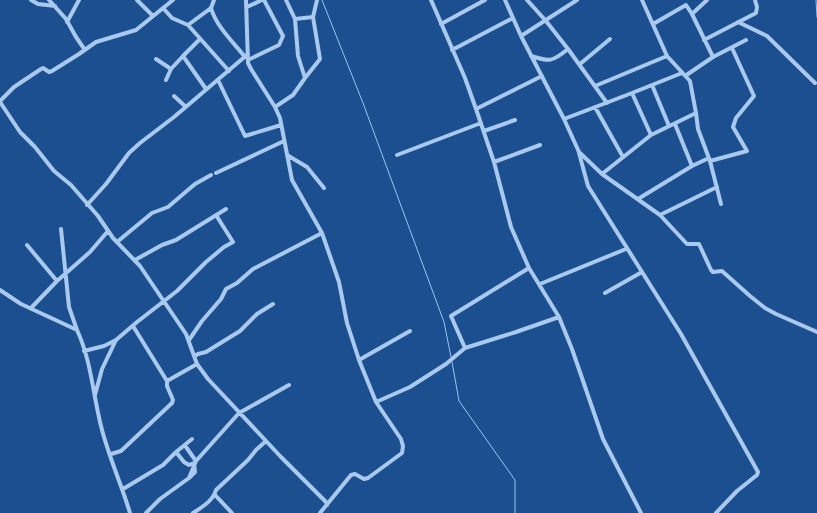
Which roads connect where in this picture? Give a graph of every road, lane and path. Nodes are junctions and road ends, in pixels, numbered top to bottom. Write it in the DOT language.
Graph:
graph roads {
  1 [pos="31,0"];
  2 [pos="50,0"];
  3 [pos="79,0"];
  4 [pos="137,0"];
  5 [pos="173,0"];
  6 [pos="214,0"];
  7 [pos="246,0"];
  8 [pos="263,0"];
  9 [pos="286,0"];
  10 [pos="317,0"];
  11 [pos="431,0"];
  12 [pos="485,0"];
  13 [pos="505,0"];
  14 [pos="527,0"];
  15 [pos="578,0"];
  16 [pos="642,0"];
  17 [pos="707,0"];
  18 [pos="755,0"];
  19 [pos="55,6"];
  20 [pos="247,6"];
  21 [pos="163,8"];
  22 [pos="211,8"];
  23 [pos="692,14"];
  24 [pos="153,16"];
  25 [pos="313,17"];
  26 [pos="513,18"];
  27 [pos="295,19"];
  28 [pos="546,21"];
  29 [pos="67,22"];
  30 [pos="738,22"];
  31 [pos="441,24"];
  32 [pos="653,24"];
  33 [pos="188,25"];
  34 [pos="521,36"];
  35 [pos="200,39"];
  36 [pos="610,39"];
  37 [pos="704,40"];
  38 [pos="746,40"];
  39 [pos="732,48"];
  40 [pos="568,49"];
  41 [pos="85,50"];
  42 [pos="452,50"];
  43 [pos="183,56"];
  44 [pos="530,56"];
  45 [pos="667,56"];
  46 [pos="247,57"];
  47 [pos="713,57"];
  48 [pos="156,59"];
  49 [pos="580,64"];
  50 [pos="171,69"];
  51 [pos="228,70"];
  52 [pos="684,74"];
  53 [pos="542,76"];
  54 [pos="305,78"];
  55 [pos="166,80"];
  56 [pos="218,80"];
  57 [pos="815,83"];
  58 [pos="652,85"];
  59 [pos="595,86"];
  60 [pos="206,89"];
  61 [pos="632,93"];
  62 [pos="174,96"];
  63 [pos="0,101"];
  64 [pos="607,102"];
  65 [pos="186,107"];
  66 [pos="275,107"];
  67 [pos="595,107"];
  68 [pos="476,109"];
  69 [pos="696,113"];
  70 [pos="564,119"];
  71 [pos="515,120"];
  72 [pos="480,123"];
  73 [pos="675,124"];
  74 [pos="281,125"];
  75 [pos="669,126"];
  76 [pos="484,131"];
  77 [pos="651,135"];
  78 [pos="284,141"];
  79 [pos="540,145"];
  80 [pos="579,152"];
  81 [pos="397,155"];
  82 [pos="286,156"];
  83 [pos="623,157"];
  84 [pos="709,159"];
  85 [pos="494,162"];
  86 [pos="692,166"];
  87 [pos="216,173"];
  88 [pos="602,174"];
  89 [pos="211,175"];
  90 [pos="717,187"];
  91 [pos="324,188"];
  92 [pos="638,199"];
  93 [pos="721,204"];
  94 [pos="87,205"];
  95 [pos="226,209"];
  96 [pos="216,215"];
  97 [pos="660,215"];
  98 [pos="61,230"];
  99 [pos="108,231"];
  100 [pos="322,233"];
  101 [pos="117,242"];
  102 [pos="27,245"];
  103 [pos="626,249"];
  104 [pos="135,260"];
  105 [pos="529,268"];
  106 [pos="642,272"];
  107 [pos="65,273"];
  108 [pos="56,281"];
  109 [pos="540,284"];
  110 [pos="0,290"];
  111 [pos="605,293"];
  112 [pos="164,301"];
  113 [pos="273,304"];
  114 [pos="31,308"];
  115 [pos="559,317"];
  116 [pos="133,326"];
  117 [pos="77,330"];
  118 [pos="410,331"];
  119 [pos="817,332"];
  120 [pos="116,340"];
  121 [pos="189,340"];
  122 [pos="465,348"];
  123 [pos="84,352"];
  124 [pos="195,356"];
  125 [pos="359,360"];
  126 [pos="197,364"];
  127 [pos="167,381"];
  128 [pos="288,385"];
  129 [pos="95,398"];
  130 [pos="376,402"];
  131 [pos="239,413"];
  132 [pos="192,439"];
  133 [pos="266,441"];
  134 [pos="186,447"];
  135 [pos="176,452"];
  136 [pos="111,454"];
  137 [pos="195,462"];
  138 [pos="123,489"];
  139 [pos="214,496"];
  140 [pos="327,505"];
  141 [pos="130,513"];
  142 [pos="146,513"];
  143 [pos="193,513"];
  144 [pos="232,513"];
  145 [pos="320,513"];
  146 [pos="641,513"];
  147 [pos="716,513"];
  1 -- 19 [label="street"];
  2 -- 19 [label="street"];
  3 -- 29 [label="street"];
  4 -- 24 [label="street"];
  5 -- 21 [label="street"];
  6 -- 22 [label="street"];
  7 -- 20 [label="street"];
  8 -- 20 [label="street"];
  8 -- 46 [label="street"];
  9 -- 27 [label="street"];
  10 -- 25 [label="street"];
  11 -- 31 [label="street"];
  12 -- 31 [label="street"];
  13 -- 26 [label="street"];
  14 -- 28 [label="street"];
  15 -- 28 [label="street"];
  16 -- 32 [label="street"];
  17 -- 23 [label="street"];
  18 -- 30 [label="street"];
  19 -- 29 [label="street"];
  20 -- 46 [label="street"];
  21 -- 24 [label="street"];
  21 -- 33 [label="street"];
  22 -- 33 [label="street"];
  22 -- 46 [label="street"];
  23 -- 32 [label="street"];
  23 -- 37 [label="street"];
  24 -- 41 [label="street"];
  25 -- 27 [label="street"];
  25 -- 54 [label="street"];
  26 -- 34 [label="street"];
  26 -- 42 [label="street"];
  27 -- 54 [label="street"];
  28 -- 34 [label="street"];
  28 -- 40 [label="street"];
  29 -- 41 [label="street"];
  30 -- 37 [label="street"];
  30 -- 57 [label="street"];
  31 -- 42 [label="street"];
  32 -- 45 [label="street"];
  33 -- 35 [label="street"];
  34 -- 44 [label="street"];
  35 -- 43 [label="street"];
  35 -- 51 [label="street"];
  36 -- 49 [label="street"];
  37 -- 47 [label="street"];
  38 -- 39 [label="street"];
  39 -- 47 [label="street"];
  39 -- 84 [label="street"];
  40 -- 44 [label="street"];
  40 -- 49 [label="street"];
  41 -- 63 [label="street"];
  42 -- 68 [label="street"];
  43 -- 50 [label="street"];
  43 -- 60 [label="street"];
  44 -- 53 [label="street"];
  45 -- 52 [label="street"];
  45 -- 59 [label="street"];
  46 -- 51 [label="street"];
  46 -- 66 [label="street"];
  47 -- 52 [label="street"];
  48 -- 50 [label="street"];
  49 -- 59 [label="street"];
  50 -- 55 [label="street"];
  51 -- 56 [label="street"];
  52 -- 58 [label="street"];
  52 -- 69 [label="street"];
  53 -- 68 [label="street"];
  53 -- 70 [label="street"];
  54 -- 66 [label="street"];
  56 -- 60 [label="street"];
  56 -- 74 [label="street"];
  58 -- 61 [label="street"];
  58 -- 75 [label="street"];
  59 -- 64 [label="street"];
  60 -- 65 [label="street"];
  61 -- 64 [label="street"];
  61 -- 77 [label="street"];
  62 -- 65 [label="street"];
  63 -- 94 [label="street"];
  64 -- 67 [label="street"];
  65 -- 94 [label="street"];
  66 -- 74 [label="street"];
  67 -- 70 [label="street"];
  67 -- 83 [label="street"];
  68 -- 72 [label="street"];
  69 -- 73 [label="street"];
  69 -- 84 [label="street"];
  70 -- 80 [label="street"];
  71 -- 76 [label="street"];
  72 -- 76 [label="street"];
  72 -- 81 [label="street"];
  73 -- 75 [label="street"];
  73 -- 86 [label="street"];
  74 -- 78 [label="street"];
  75 -- 77 [label="street"];
  76 -- 85 [label="street"];
  77 -- 83 [label="street"];
  78 -- 82 [label="street"];
  78 -- 87 [label="street"];
  79 -- 85 [label="street"];
  80 -- 88 [label="street"];
  80 -- 103 [label="street"];
  82 -- 91 [label="street"];
  82 -- 100 [label="street"];
  83 -- 88 [label="street"];
  84 -- 86 [label="street"];
  84 -- 90 [label="street"];
  85 -- 105 [label="street"];
  86 -- 92 [label="street"];
  88 -- 92 [label="street"];
  89 -- 101 [label="street"];
  90 -- 93 [label="street"];
  90 -- 97 [label="street"];
  92 -- 97 [label="street"];
  94 -- 99 [label="street"];
  95 -- 96 [label="street"];
  96 -- 104 [label="street"];
  96 -- 112 [label="street"];
  97 -- 119 [label="street"];
  98 -- 107 [label="street"];
  99 -- 101 [label="street"];
  99 -- 107 [label="street"];
  100 -- 121 [label="street"];
  100 -- 125 [label="street"];
  101 -- 104 [label="street"];
  102 -- 108 [label="street"];
  103 -- 106 [label="street"];
  103 -- 109 [label="street"];
  104 -- 112 [label="street"];
  105 -- 109 [label="street"];
  105 -- 122 [label="street"];
  106 -- 111 [label="street"];
  106 -- 147 [label="street"];
  107 -- 108 [label="street"];
  107 -- 117 [label="street"];
  108 -- 114 [label="street"];
  109 -- 115 [label="street"];
  110 -- 114 [label="street"];
  112 -- 116 [label="street"];
  112 -- 121 [label="street"];
  113 -- 124 [label="street"];
  114 -- 117 [label="street"];
  115 -- 122 [label="street"];
  115 -- 146 [label="street"];
  116 -- 120 [label="street"];
  116 -- 127 [label="street"];
  117 -- 123 [label="street"];
  118 -- 125 [label="street"];
  120 -- 123 [label="street"];
  120 -- 129 [label="street"];
  121 -- 124 [label="street"];
  122 -- 130 [label="street"];
  123 -- 129 [label="street"];
  124 -- 126 [label="street"];
  125 -- 130 [label="street"];
  126 -- 127 [label="street"];
  126 -- 131 [label="street"];
  127 -- 136 [label="street"];
  128 -- 131 [label="street"];
  129 -- 136 [label="street"];
  130 -- 140 [label="street"];
  131 -- 133 [label="street"];
  131 -- 137 [label="street"];
  132 -- 135 [label="street"];
  133 -- 139 [label="street"];
  133 -- 140 [label="street"];
  134 -- 137 [label="street"];
  135 -- 137 [label="street"];
  135 -- 138 [label="street"];
  136 -- 138 [label="street"];
  137 -- 142 [label="street"];
  138 -- 141 [label="street"];
  139 -- 143 [label="street"];
  139 -- 144 [label="street"];
  140 -- 145 [label="street"];
}
